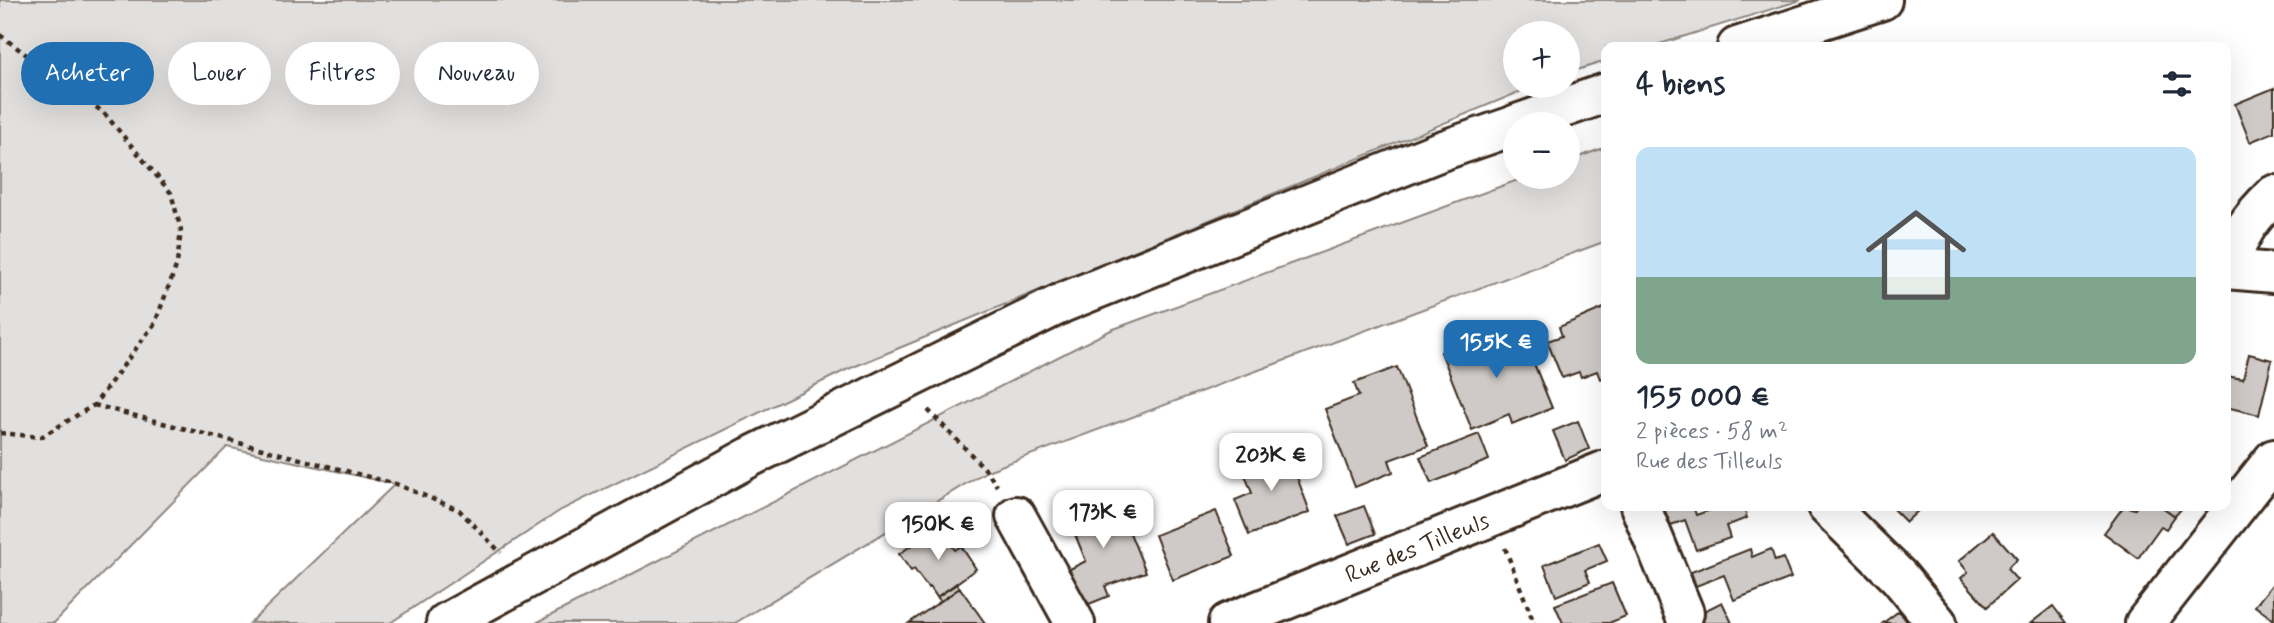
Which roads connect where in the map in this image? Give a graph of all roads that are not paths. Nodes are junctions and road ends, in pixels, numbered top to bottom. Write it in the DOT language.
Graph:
graph roads {
  1 [pos="1882,0"];
  2 [pos="1752,42"];
  3 [pos="1601,95"];
  4 [pos="1553,112"];
  5 [pos="1503,130"];
  6 [pos="2274,195"];
  7 [pos="2231,262"];
  8 [pos="2231,269"];
  9 [pos="2274,273"];
  10 [pos="2274,459"];
  11 [pos="1601,472"];
  12 [pos="1642,511"];
  13 [pos="1832,511"];
  14 [pos="1016,516"];
  15 [pos="1684,613"];
  16 [pos="446,623"];
  17 [pos="1075,623"];
  18 [pos="1228,623"];
  19 [pos="1937,623"];
  20 [pos="2144,623"];
  1 -- 2 [label="main road"];
  3 -- 4 [label="main road"];
  5 -- 16 [label="main road"];
  6 -- 7 [label="main road"];
  8 -- 9 [label="main road"];
  10 -- 20 [label="main road"];
  11 -- 18 [label="main road, Rue des Tilleuls"];
  12 -- 15 [label="main road"];
  13 -- 19 [label="main road"];
  14 -- 17 [label="main road"];
}
